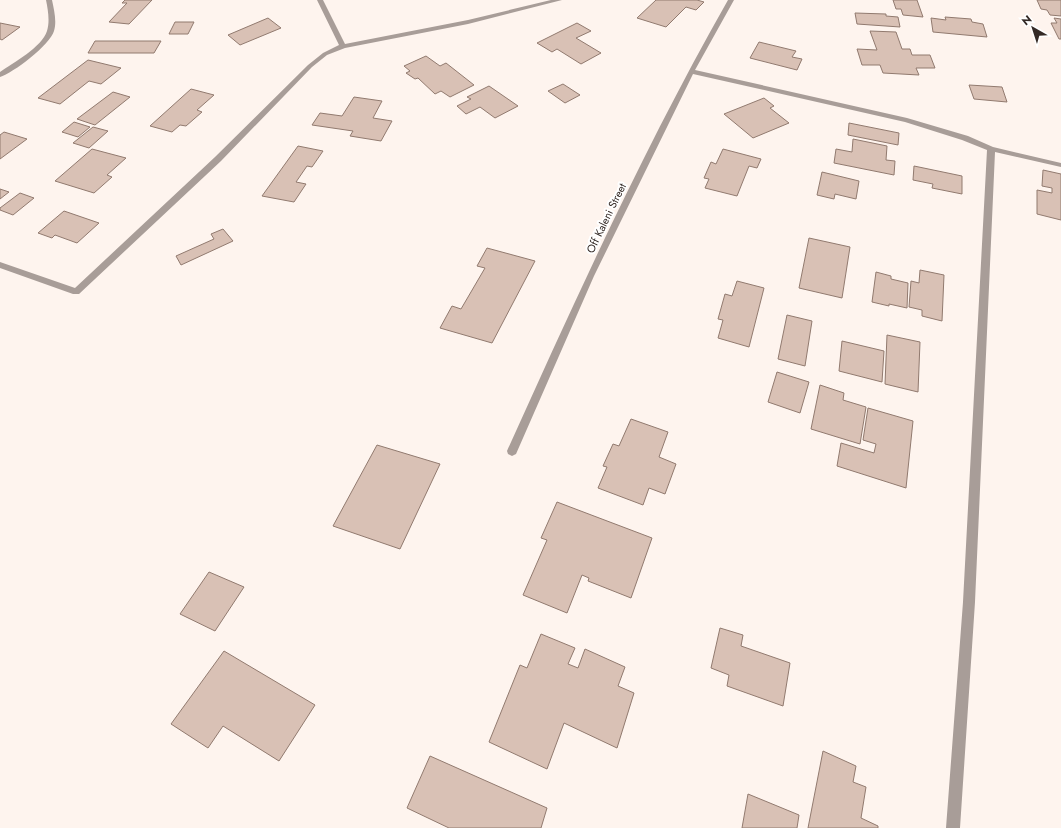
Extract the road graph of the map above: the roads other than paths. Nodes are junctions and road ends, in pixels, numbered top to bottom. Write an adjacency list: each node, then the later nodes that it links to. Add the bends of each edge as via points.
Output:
1 (50, 0): 7 (street, via 52,20 49,34 39,46)
2 (320, 0): 5 (street)
3 (559, 0): 5 (street, via 468,22)
4 (731, 0): 6 (street, Off Kaleni Street)
5 (343, 46): 10 (street, via 325,54 310,66 218,159 76,292)
6 (691, 71): 8 (street, via 907,120); 11 (street, Off Kaleni Street, via 590,276)
7 (0, 75)
8 (991, 149): 9 (street); 12 (street, via 968,602)
9 (1061, 165)
10 (0, 265)
11 (512, 451)
12 (953, 828)

